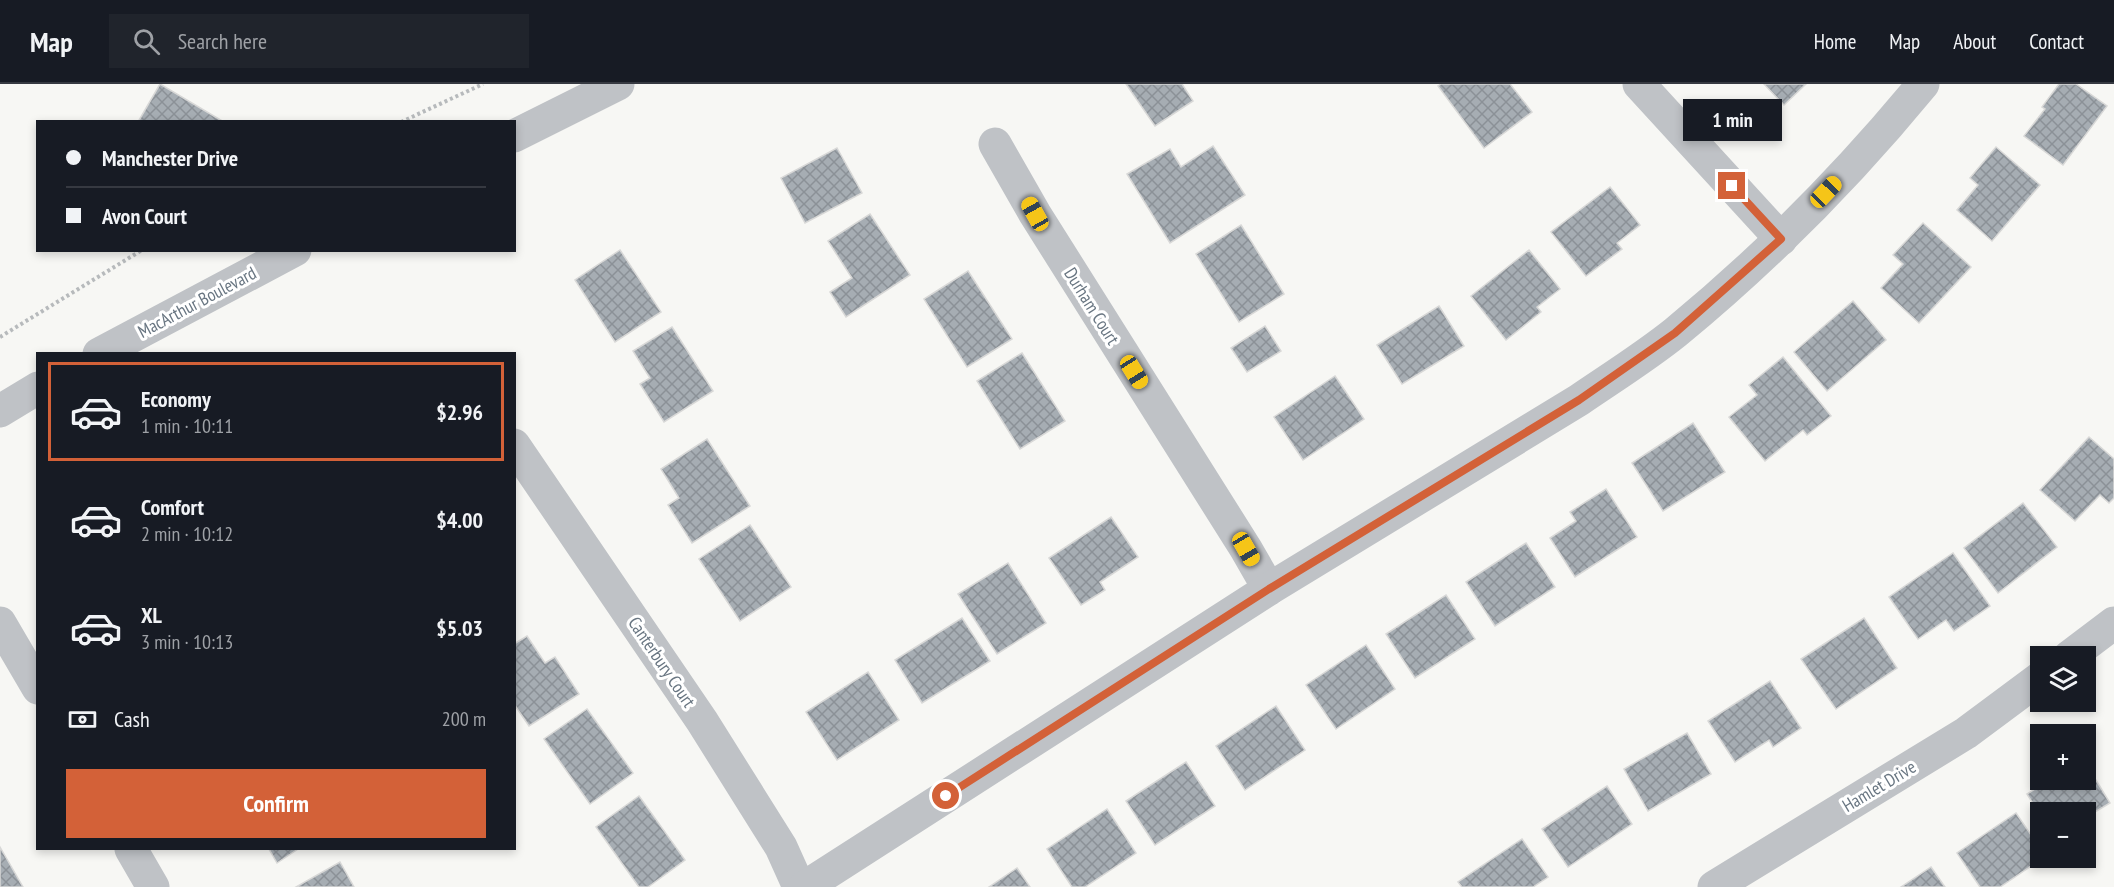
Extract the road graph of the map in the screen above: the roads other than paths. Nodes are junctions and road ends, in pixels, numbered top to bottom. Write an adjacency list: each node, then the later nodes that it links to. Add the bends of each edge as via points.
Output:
1 (618, 84): 4 (street)
2 (1639, 84): 6 (street)
3 (1923, 84): 6 (street, via 1882,134)
4 (516, 135)
5 (995, 144): 12 (street, Durham Court)
6 (1781, 239): 12 (street, via 1675,333 1616,375)
7 (291, 252): 8 (street, MacArthur Boulevard)
8 (103, 352)
9 (36, 389): 10 (street)
10 (0, 411)
11 (516, 448): 20 (street, Canterbury Court, via 702,721 781,847)
12 (1269, 589): 21 (street)
13 (2114, 622): 15 (street)
14 (0, 623): 16 (street)
15 (2083, 646)
16 (36, 685)
17 (2030, 685): 22 (street, Hamlet Drive, via 1966,733)
18 (132, 850): 19 (street)
19 (153, 887)
20 (799, 887)
21 (805, 887)
22 (1714, 887)

